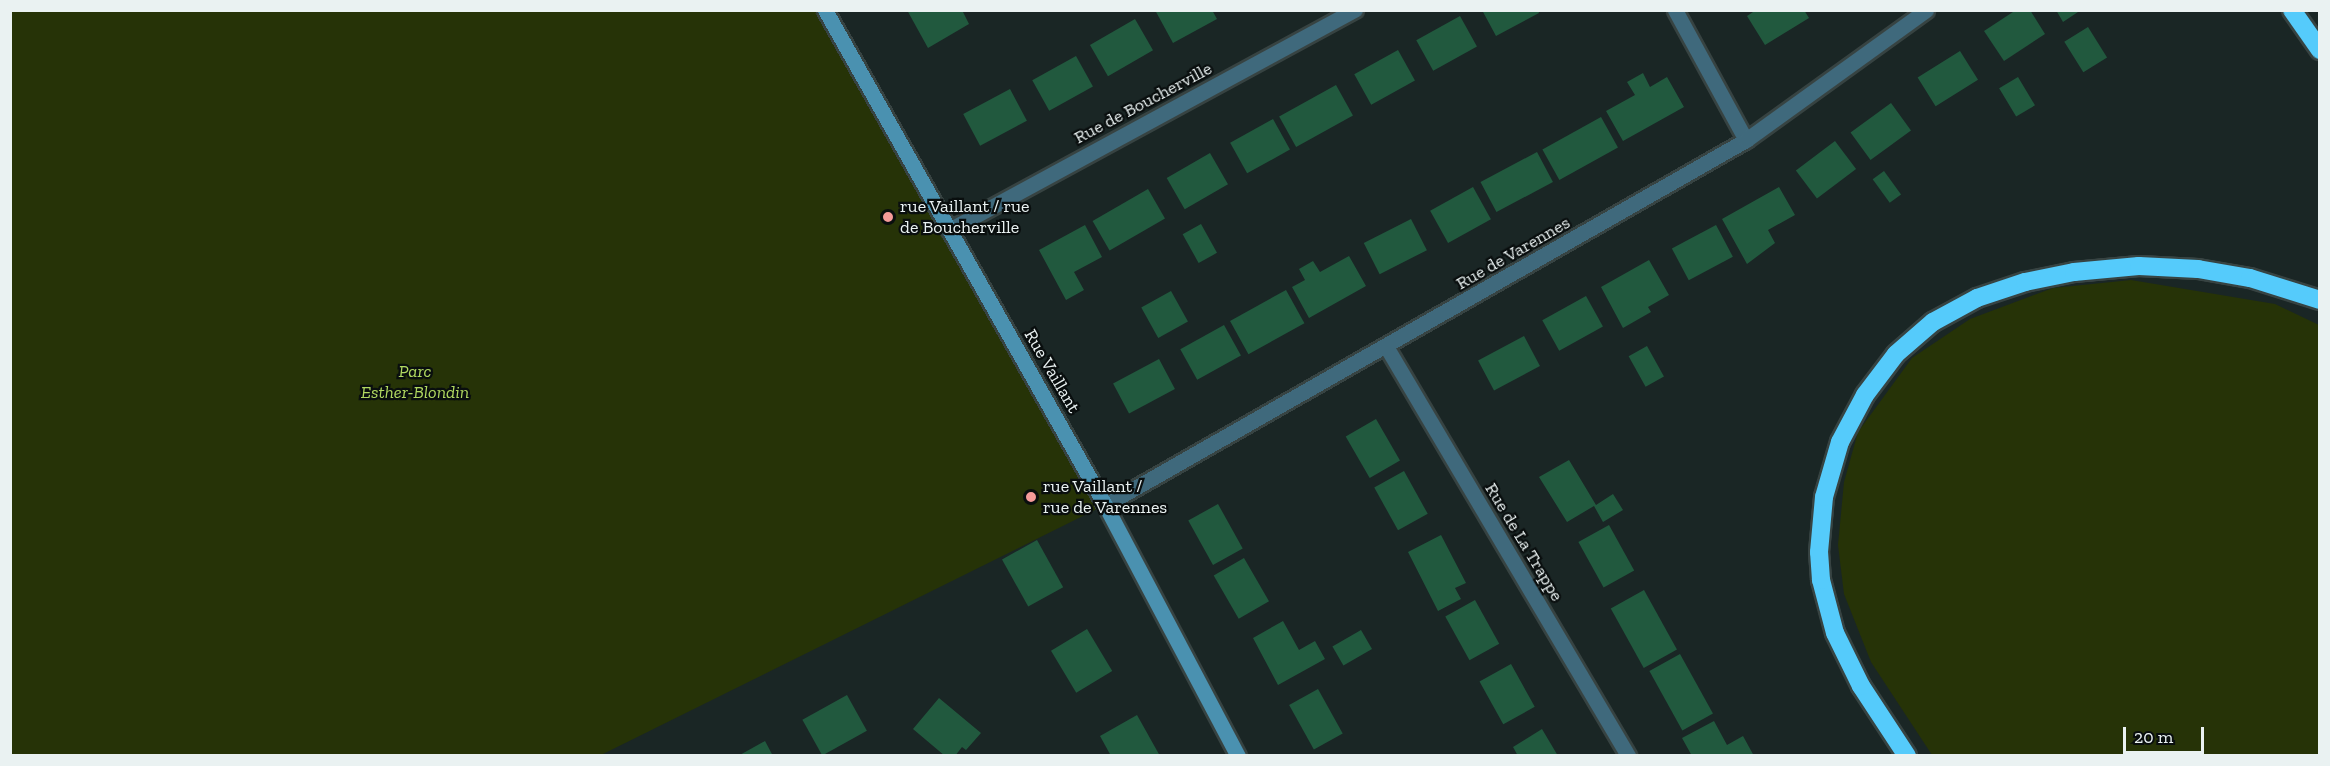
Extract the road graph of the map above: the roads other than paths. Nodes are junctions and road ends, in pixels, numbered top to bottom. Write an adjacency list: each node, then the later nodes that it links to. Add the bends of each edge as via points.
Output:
1 (825, 10): 8 (street, Rue Vaillant)
2 (1355, 10): 8 (street, Rue de Boucherville)
3 (1675, 10): 7 (street)
4 (1926, 10): 7 (street, Rue de Varennes)
5 (2292, 10): 6 (highway)
6 (2319, 50)
7 (1746, 140): 10 (street, Rue de Varennes)
8 (949, 230): 11 (street, Rue Vaillant)
9 (2319, 300): 14 (highway, via 2250,278 2198,269 2139,266 2074,272 2025,282 1977,298 1934,322 1896,354 1864,395 1840,442 1824,497 1819,552 1821,580 1835,633 1861,686)
10 (1387, 348): 11 (street, Rue de Varennes); 13 (street, Rue de La Trappe)
11 (1106, 505): 12 (street, Rue Vaillant)
12 (1238, 756)
13 (1628, 756)
14 (1907, 756)

